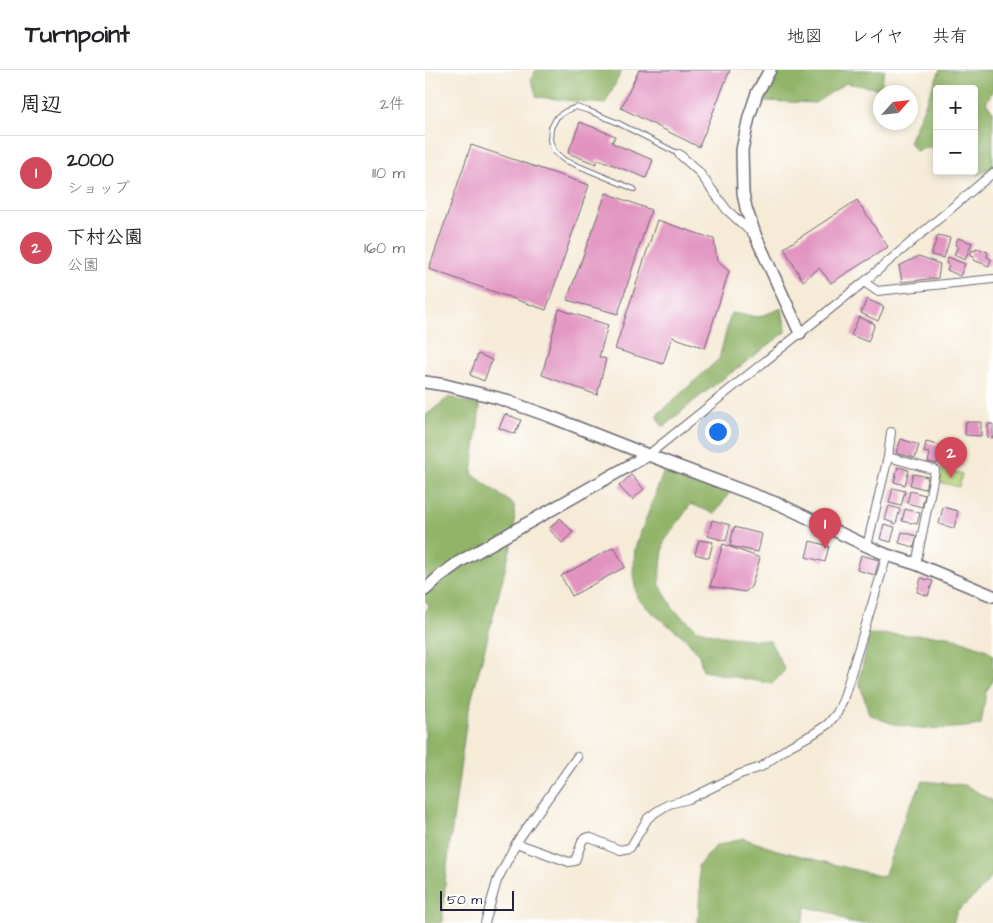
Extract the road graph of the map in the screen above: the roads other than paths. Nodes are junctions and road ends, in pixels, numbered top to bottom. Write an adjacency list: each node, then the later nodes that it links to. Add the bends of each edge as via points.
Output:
1 (770, 70): 5 (street, via 757,93 742,150 743,194)
2 (679, 154): 4 (lane, via 616,122 576,107 557,117 551,128 550,140 554,151 564,160); 5 (street, via 697,171 727,210)
3 (993, 173): 7 (street)
4 (634, 189)
5 (756, 237): 8 (street)
6 (993, 279): 7 (street, via 877,291)
7 (864, 282): 8 (street)
8 (800, 332): 11 (street)
9 (425, 382): 11 (street, via 498,398)
10 (891, 432): 12 (street)
11 (647, 455): 13 (street, via 781,505); 16 (street, via 459,562)
12 (888, 457): 13 (street); 15 (street, via 935,470)
13 (867, 546): 14 (street)
14 (887, 555): 15 (street); 19 (street, via 843,700 828,724 761,767 656,812 648,818 630,848 620,850 589,837 583,839 575,860 569,862)
15 (916, 564): 17 (street)
16 (425, 590)
17 (993, 596)
18 (577, 757): 19 (street)
19 (516, 843): 20 (street, via 497,881)
20 (485, 923)

